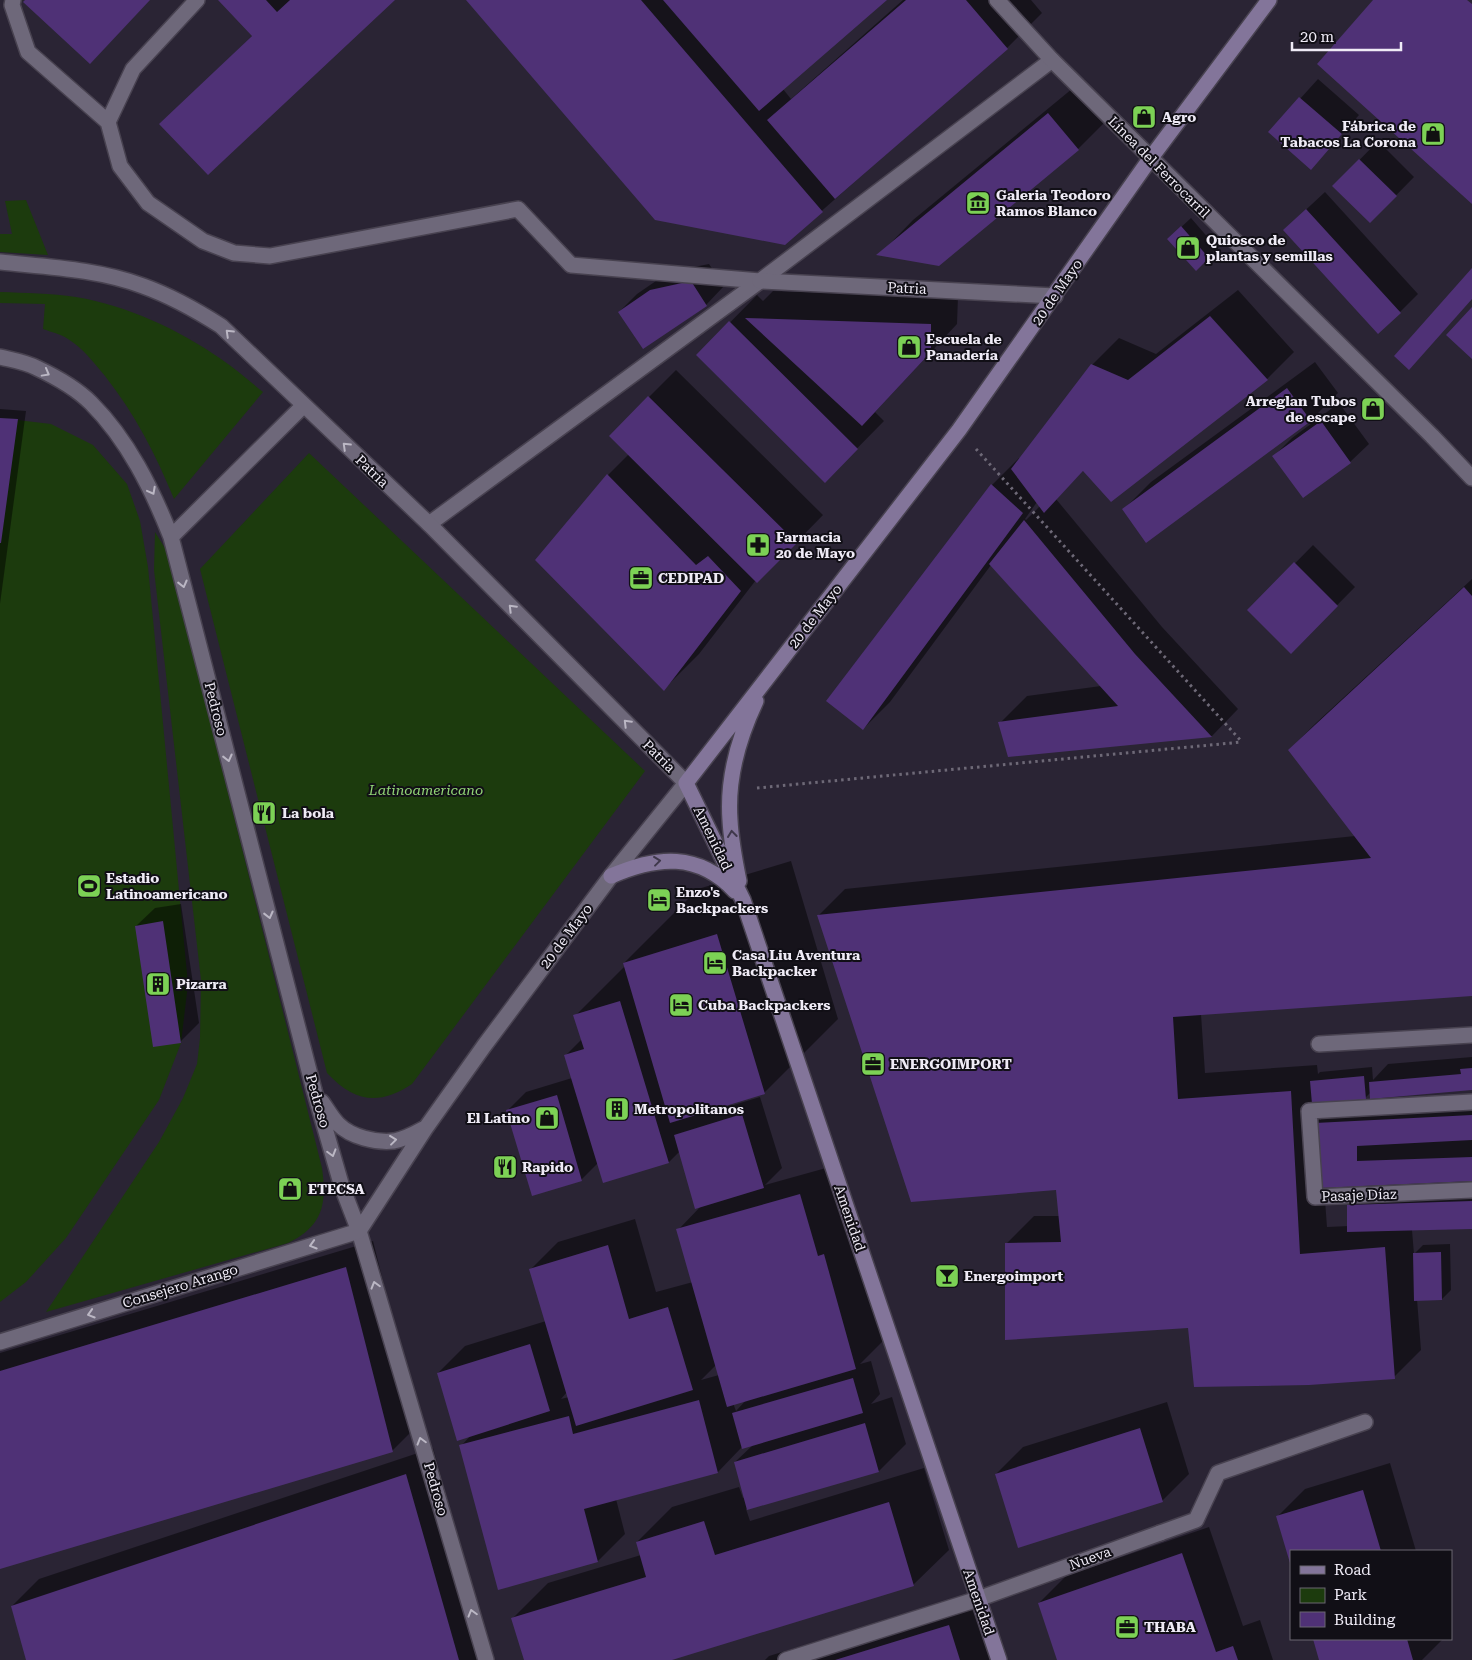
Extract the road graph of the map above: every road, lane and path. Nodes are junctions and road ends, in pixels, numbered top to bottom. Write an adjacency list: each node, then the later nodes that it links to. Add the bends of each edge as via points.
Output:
1 (12, 0): 6 (street, via 28,52)
2 (197, 0): 6 (street, via 133,69)
3 (997, 0): 5 (street, Línea del Ferrocarril)
4 (1269, 0): 7 (main road, 20 de Mayo)
5 (1052, 60): 7 (street, Línea del Ferrocarril); 9 (street)
6 (108, 122): 9 (street, Patria, via 120,166 148,203 203,241 234,252 270,256 518,209 570,265)
7 (1150, 159): 10 (main road, 20 de Mayo); 14 (street, Línea del Ferrocarril)
8 (0, 262): 12 (street, Patria, one-way to 8, via 221,326 189,306 142,285 105,275)
9 (760, 281): 10 (street, Patria); 15 (street)
10 (1055, 296): 13 (main road, 20 de Mayo)
11 (0, 357): 16 (street, one-way to 16, via 35,366 90,402 138,466 155,496)
12 (304, 406): 15 (street, Patria, one-way to 12); 16 (street)
13 (959, 430): 17 (main road, 20 de Mayo); 19 (path, via 1242,742)
14 (1472, 478)
15 (429, 524): 18 (street, Patria, one-way to 15)
16 (171, 537): 24 (street, Pedroso, one-way to 24)
17 (768, 677): 18 (main road, 20 de Mayo); 19 (main road, via 750,713)
18 (686, 783): 20 (street, 20 de Mayo); 21 (main road, Amenidad)
19 (730, 791): 21 (main road, one-way to 19, via 730,819)
20 (611, 876): 21 (main road, one-way to 21, via 661,860 689,863 718,876); 26 (street, 20 de Mayo)
21 (742, 900): 31 (main road, Amenidad)
22 (1472, 1035): 23 (street)
23 (1319, 1044)
24 (314, 1090): 26 (street, one-way to 26, via 339,1126 367,1139 393,1141); 28 (street, Pedroso, one-way to 28, via 342,1187)
25 (1472, 1102): 27 (street, Pasaje Díaz, via 1309,1111 1315,1197)
26 (425, 1129): 28 (street, 20 de Mayo)
27 (1472, 1190)
28 (360, 1231): 29 (street, Consejero Arango, one-way to 29); 32 (street, Pedroso, one-way to 28)
29 (0, 1342)
30 (1365, 1422): 31 (street, Nueva, via 1218,1474 1196,1520)
31 (978, 1599): 33 (street, Nueva); 34 (main road, Amenidad)
32 (486, 1660)
33 (786, 1660)
34 (999, 1660)

